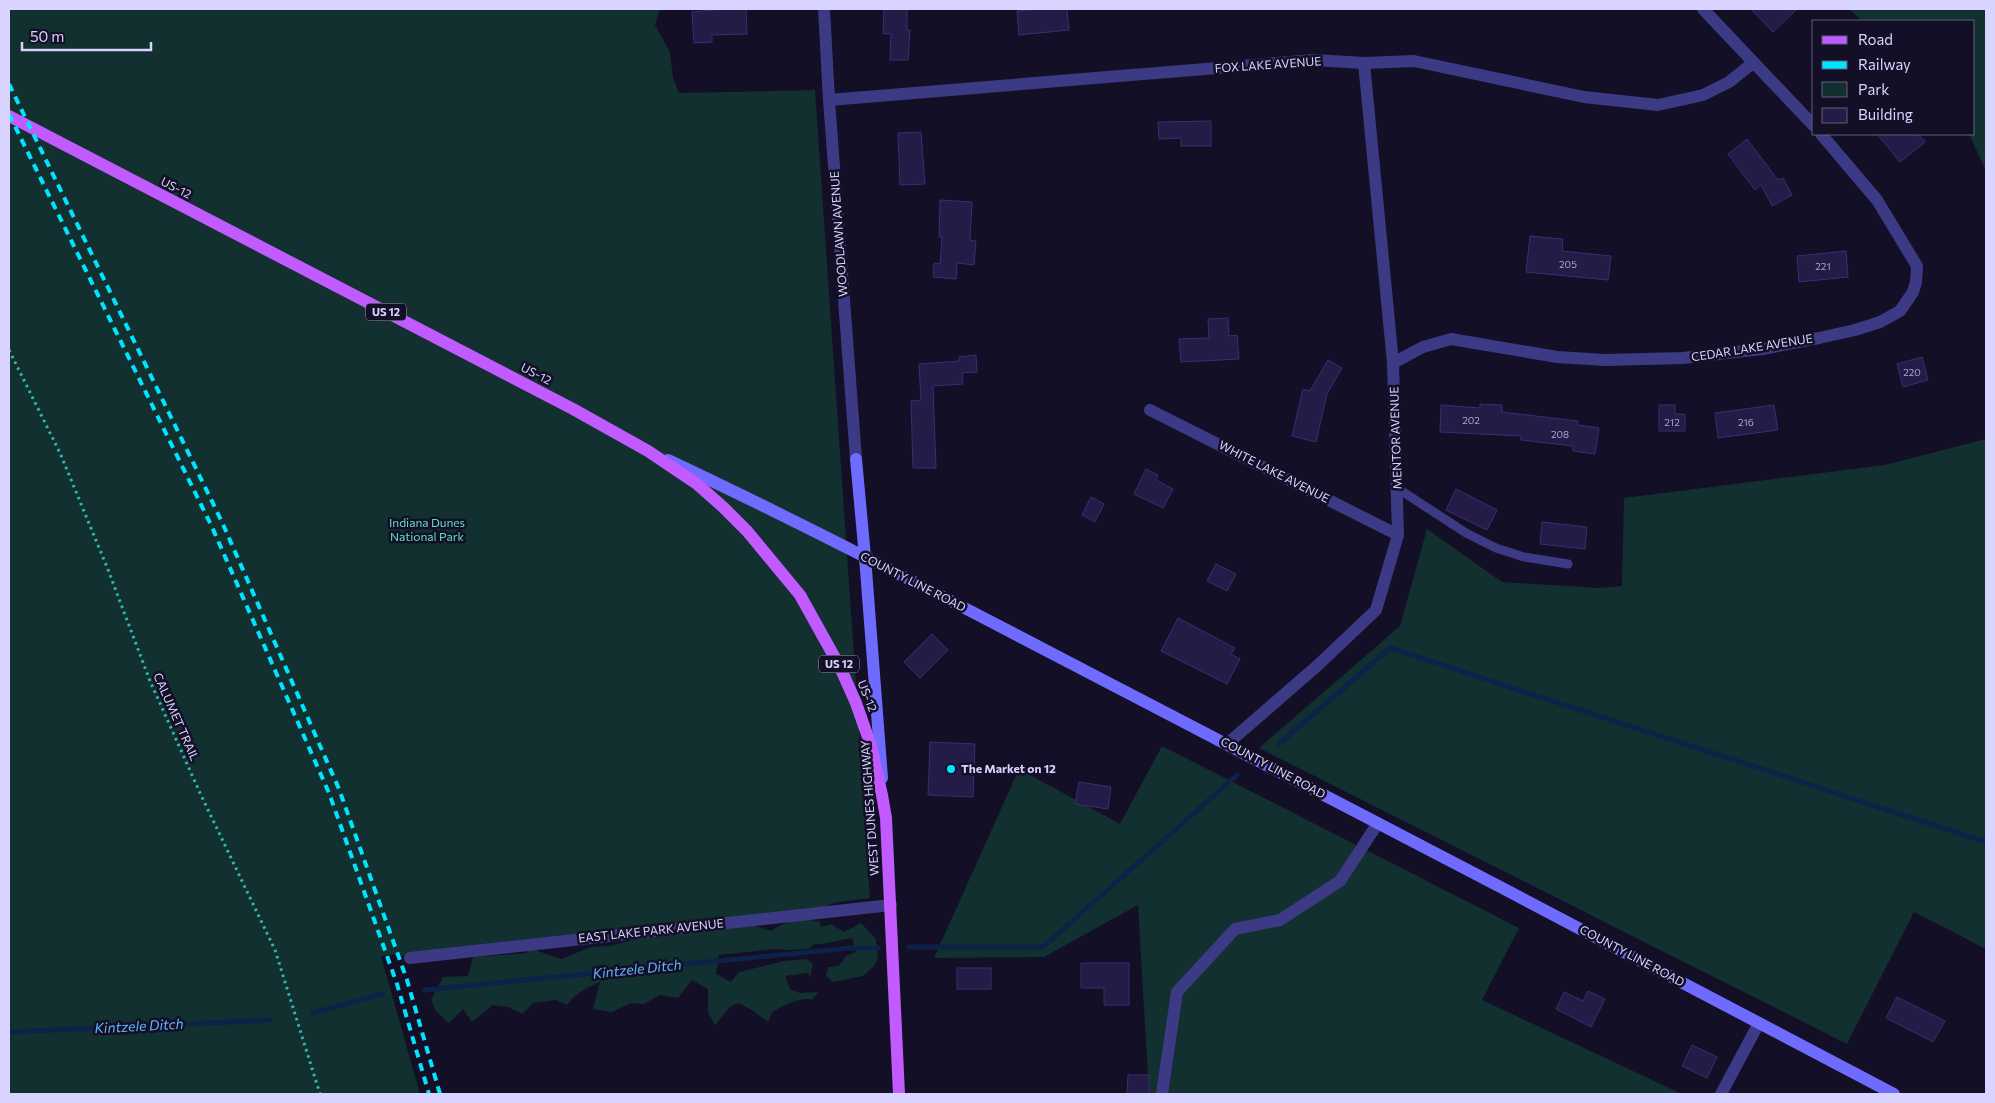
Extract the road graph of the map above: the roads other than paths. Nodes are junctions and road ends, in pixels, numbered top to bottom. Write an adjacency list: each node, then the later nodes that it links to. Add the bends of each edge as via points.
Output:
1 (824, 9): 5 (street, WOODLAWN AVENUE)
2 (1703, 9): 4 (street)
3 (1364, 63): 4 (street, FOX LAKE AVENUE, via 1414,61 1584,97 1658,105 1703,95 1730,82); 5 (street, FOX LAKE AVENUE, via 1314,60); 9 (street, MENTOR AVENUE)
4 (1753, 63): 7 (street)
5 (829, 100): 12 (street, WOODLAWN AVENUE)
6 (9, 116): 11 (main road, US-12 / US 12)
7 (1812, 124)
8 (1822, 135): 9 (street, CEDAR LAKE AVENUE, via 1877,200 1917,266 1913,292 1900,311 1880,322 1762,349 1684,358 1605,360 1556,357 1451,338 1423,347)
9 (1394, 364): 13 (street, MENTOR AVENUE)
10 (1150, 410): 14 (street, WHITE LAKE AVENUE)
11 (648, 450): 15 (street, COUNTY LINE ROAD); 18 (main road, US-12 / US 12, via 722,507 747,531 800,595 828,642 856,703 875,762)
12 (856, 460): 15 (street, WEST DUNES HIGHWAY)
13 (1397, 488): 14 (street, MENTOR AVENUE); 16 (lane, via 1466,533 1496,548 1524,557)
14 (1398, 535): 17 (street, MENTOR AVENUE, via 1376,610)
15 (865, 557): 17 (street, COUNTY LINE ROAD); 18 (street, WEST DUNES HIGHWAY)
16 (1568, 564)
17 (1227, 744): 19 (street, COUNTY LINE ROAD)
18 (886, 818): 20 (main road, WEST DUNES HIGHWAY / US 12)
19 (1378, 823): 22 (street, COUNTY LINE ROAD); 24 (street, via 1340,881 1280,920 1235,929 1177,992)
20 (891, 905): 21 (street, EAST LAKE PARK AVENUE); 23 (main road, WEST DUNES HIGHWAY / US 12)
21 (410, 958)
22 (1759, 1023): 25 (street); 26 (street, COUNTY LINE ROAD)
23 (899, 1094)
24 (1162, 1094)
25 (1721, 1094)
26 (1894, 1094)

